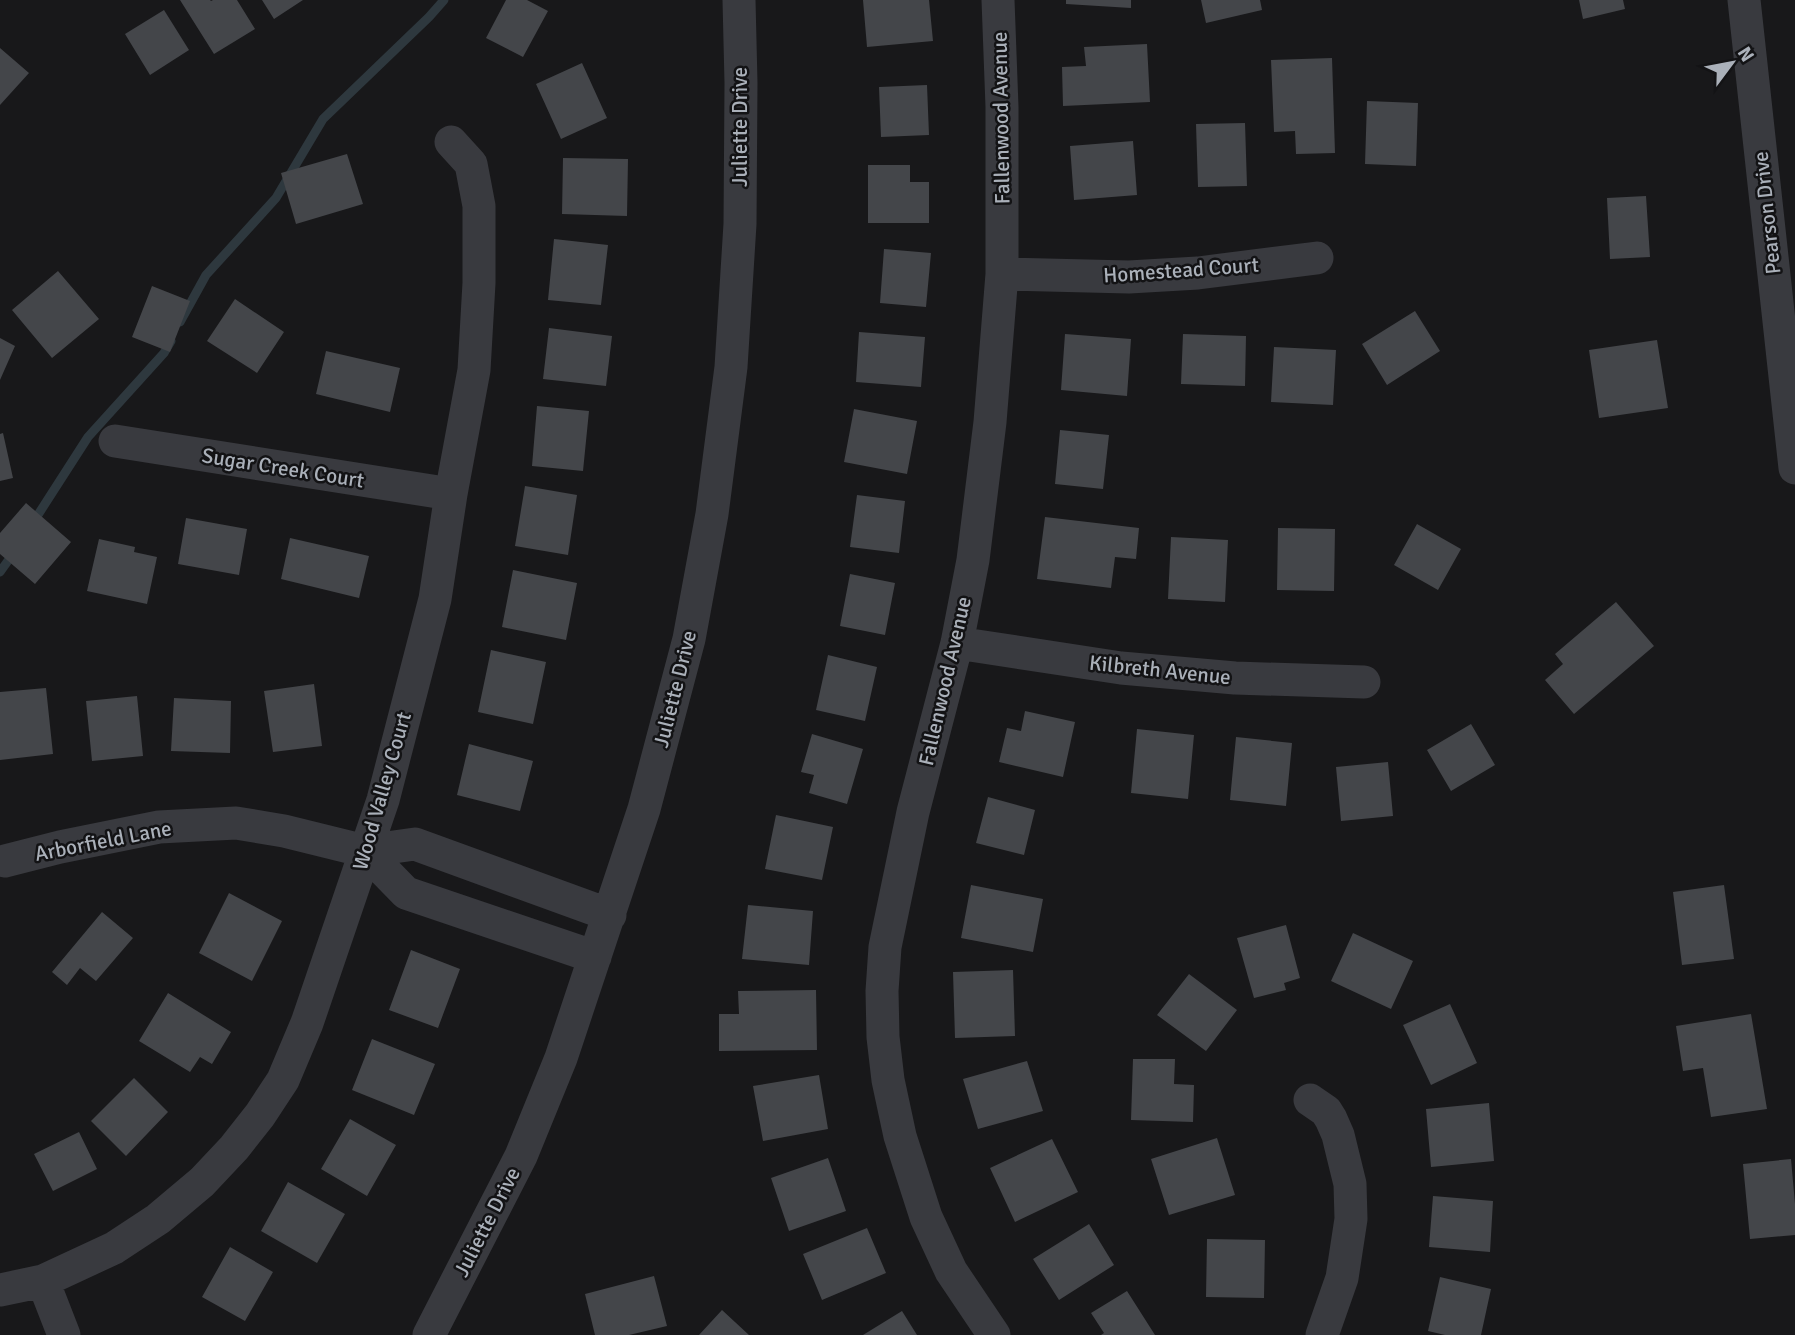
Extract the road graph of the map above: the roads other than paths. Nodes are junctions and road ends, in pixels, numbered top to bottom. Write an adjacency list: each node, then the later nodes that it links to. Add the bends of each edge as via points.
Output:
1 (739, 0): 14 (street, Juliette Drive, via 740,224 731,367 712,514 689,639 644,809)
2 (998, 0): 6 (street, Fallenwood Avenue)
3 (1744, 0): 8 (street, Pearson Drive)
4 (451, 142): 9 (street, Wood Valley Court, via 471,164 480,206 474,370)
5 (1317, 258): 6 (street, Homestead Court, via 1129,278)
6 (1002, 274): 10 (street, Fallenwood Avenue, via 990,422 973,560)
7 (115, 441): 9 (street, Sugar Creek Court)
8 (1795, 468)
9 (451, 494): 12 (street, Wood Valley Court, via 435,598 383,800)
10 (957, 642): 11 (street, Kilbreth Avenue, via 1121,668); 21 (street, Fallenwood Avenue, via 885,947 883,1037 900,1136 926,1217 951,1270)
11 (1364, 682)
12 (365, 851): 13 (street, Arborfield Lane, via 236,823 159,827); 14 (street, Arborfield Lane, via 415,844); 15 (street, via 406,892); 17 (street, Wood Valley Court, via 307,1023 283,1080 260,1115 202,1182 158,1219 114,1248)
13 (5, 861)
14 (610, 915): 15 (street, Juliette Drive)
15 (595, 957): 20 (street, Juliette Drive, via 521,1156)
16 (1310, 1100): 22 (street, via 1331,1119 1350,1184 1351,1219 1342,1278)
17 (43, 1281): 18 (street, Wood Valley Court); 19 (street)
18 (0, 1290)
19 (64, 1335)
20 (429, 1335)
21 (994, 1335)
22 (1322, 1335)

